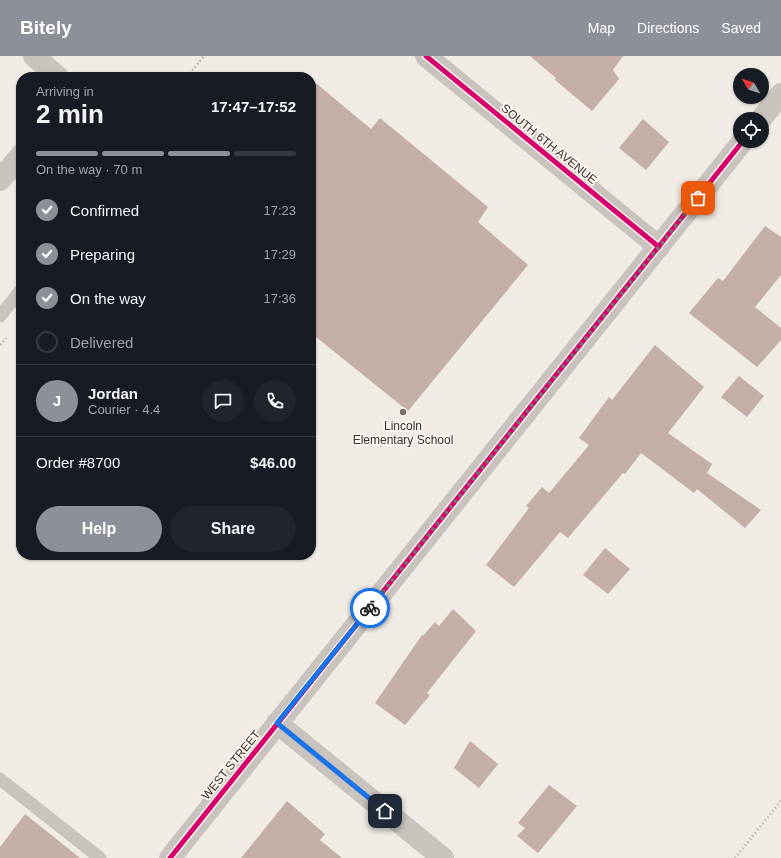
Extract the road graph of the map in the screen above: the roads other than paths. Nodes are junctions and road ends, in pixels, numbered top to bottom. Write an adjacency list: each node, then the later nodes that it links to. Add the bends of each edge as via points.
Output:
1 (34, 56): 3 (street)
2 (426, 56): 9 (street, SOUTH 6TH AVENUE)
3 (52, 72)
4 (781, 94): 5 (street)
5 (767, 112)
6 (738, 148): 9 (street, WEST STREET)
7 (16, 161): 8 (street)
8 (0, 180)
9 (659, 247): 12 (street, WEST STREET)
10 (16, 296): 11 (lane)
11 (0, 316)
12 (277, 723): 15 (street, WEST STREET); 16 (street)
13 (0, 779): 14 (lane)
14 (100, 858)
15 (170, 858)
16 (443, 858)

